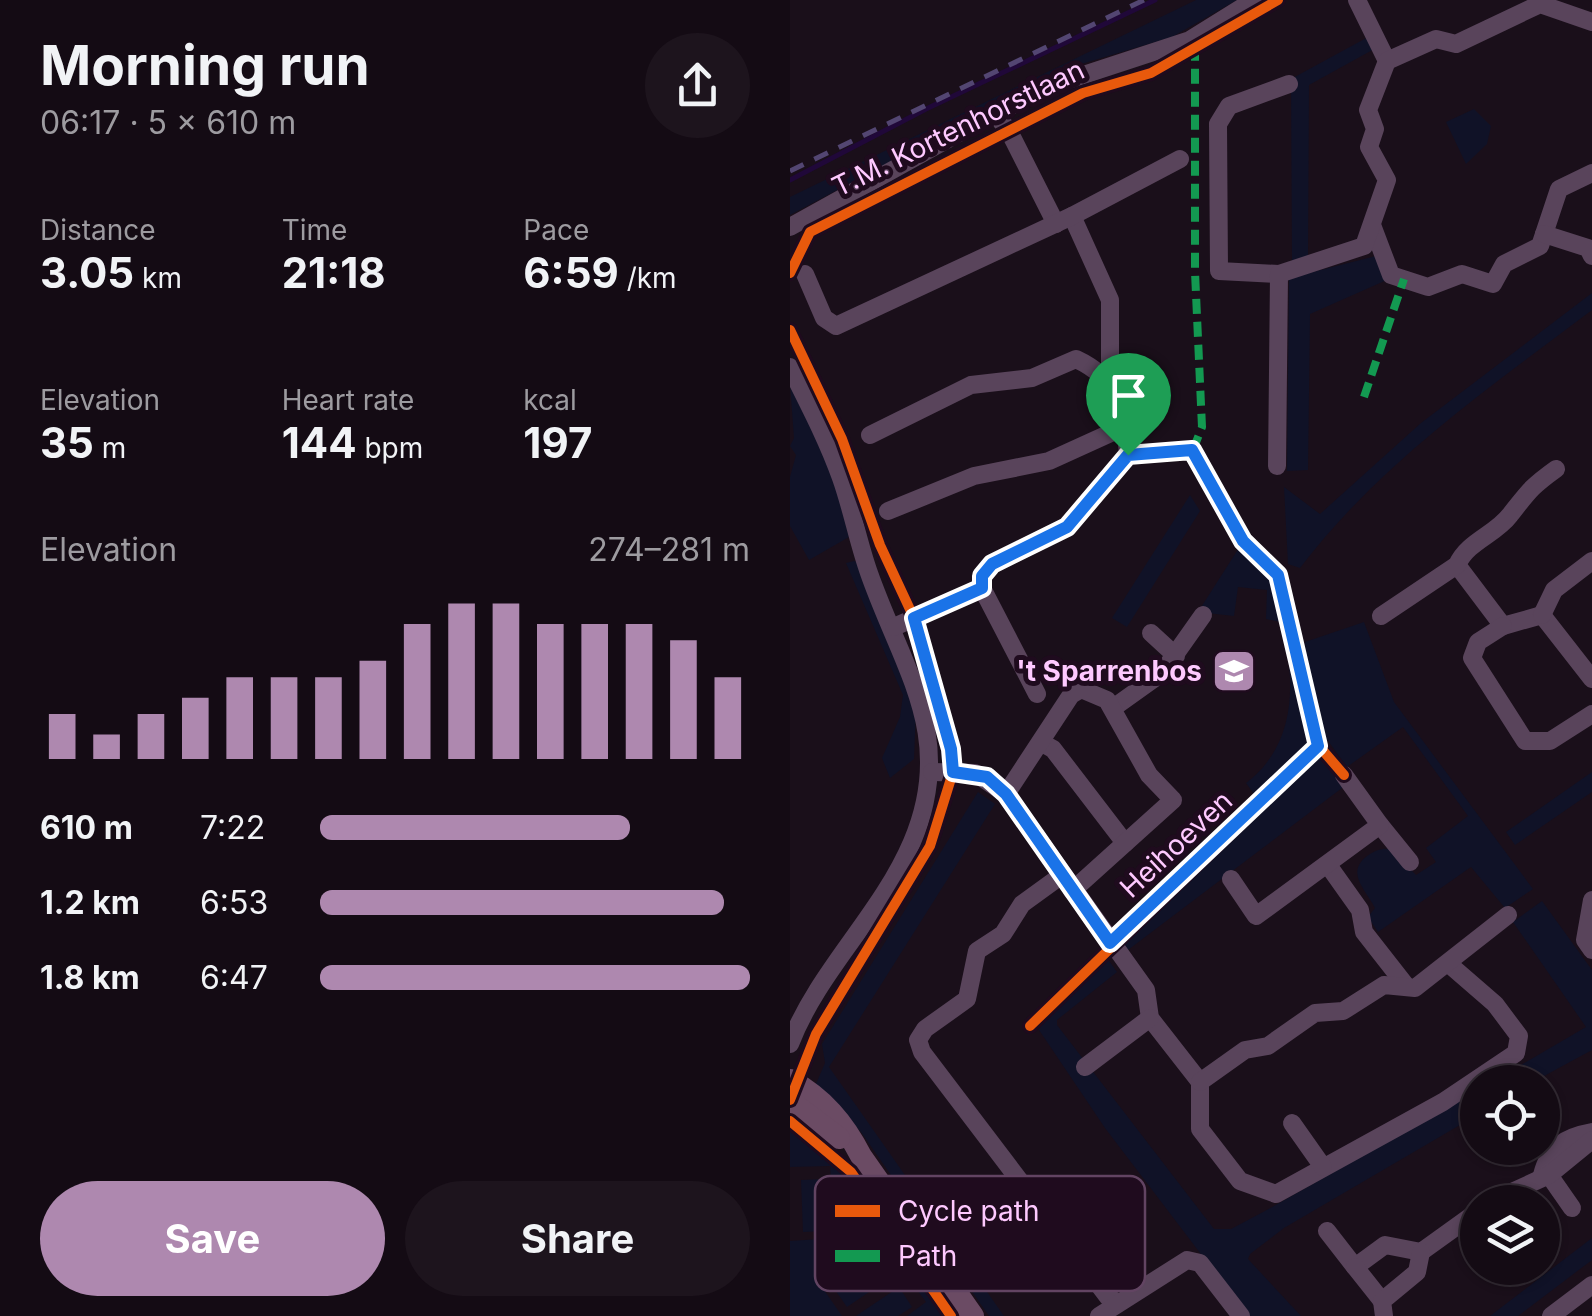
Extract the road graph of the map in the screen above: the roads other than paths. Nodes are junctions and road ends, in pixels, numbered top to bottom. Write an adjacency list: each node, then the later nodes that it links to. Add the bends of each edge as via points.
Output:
1 (1254, 0): 7 (street, T.M. Kortenhorstlaan, via 1190,40 1060,82)
2 (1356, 0): 5 (street)
3 (1572, 7): 4 (street); 5 (street, via 1540,4 1456,44 1436,39)
4 (1592, 22)
5 (1387, 61): 11 (street, via 1368,110 1375,129 1369,146 1387,180)
6 (1290, 84): 16 (street, via 1229,106 1218,124 1219,271)
7 (995, 114): 10 (street); 12 (street, T.M. Kortenhorstlaan)
8 (1180, 159): 10 (street)
9 (1592, 173): 13 (street, via 1560,189)
10 (1064, 220): 15 (street, via 836,326 824,318); 18 (street, via 1110,300)
11 (1372, 225): 13 (street, via 1392,275 1428,288 1462,274 1498,282 1504,264 1540,246); 16 (street, via 1359,251)
12 (790, 227)
13 (1544, 234): 14 (street, via 1588,248)
14 (1592, 256)
15 (805, 274)
16 (1279, 274): 21 (street)
17 (790, 367): 31 (street, via 828,445 870,576)
18 (1110, 383): 19 (street); 20 (street, via 1076,359 1032,378 971,385)
19 (1126, 426): 23 (street, via 1049,461 974,476); 26 (street, via 1128,455 1067,527 992,564)
20 (870, 436)
21 (1276, 466)
22 (1556, 468): 25 (street, via 1521,495 1510,516 1463,552)
23 (888, 511)
24 (1592, 562): 28 (street, via 1554,590)
25 (1457, 565): 29 (street); 30 (street)
26 (982, 588): 31 (street); 35 (street)
27 (1203, 614): 33 (street)
28 (1542, 614): 30 (street); 34 (street)
29 (1382, 616)
30 (1503, 626): 37 (street, via 1478,642 1472,658 1525,741 1550,741)
31 (894, 627): 39 (street, via 923,702)
32 (1151, 633): 33 (street)
33 (1176, 656): 36 (street)
34 (1592, 679)
35 (1037, 694)
36 (1113, 708): 38 (street, via 1081,689); 43 (street, via 1149,775 1173,800)
37 (1592, 714)
38 (1042, 743): 41 (street); 43 (street)
39 (932, 772): 41 (street, via 975,773); 54 (street, via 899,868)
40 (1344, 775): 42 (street)
41 (1006, 794): 47 (street)
42 (1380, 825): 44 (street); 45 (street)
43 (1125, 843): 47 (street)
44 (1410, 862)
45 (1328, 865): 46 (street, via 1256,916); 52 (street, via 1360,910 1364,932)
46 (1231, 879)
47 (1067, 883): 53 (street, via 1146,990); 67 (street, via 1022,904 1003,934 977,951 967,999 918,1040)
48 (1592, 900): 50 (street, via 1585,940)
49 (1508, 915): 51 (street, via 1463,946)
50 (1592, 950)
51 (1450, 965): 52 (street); 64 (street, via 1495,1004 1519,1036 1516,1053 1444,1102)
52 (1407, 987): 58 (street, via 1384,985 1342,1012 1314,1013)
53 (1150, 1018): 56 (street); 58 (street)
54 (795, 1020): 55 (street)
55 (790, 1044)
56 (1085, 1067)
57 (790, 1080): 63 (main road, via 833,1113)
58 (1200, 1082): 64 (street, via 1200,1129 1240,1181 1276,1194)
59 (790, 1101): 63 (main road)
60 (1292, 1123): 64 (street)
61 (1592, 1132): 65 (street, via 1556,1145)
62 (1592, 1140): 65 (street)
63 (861, 1156): 66 (main road)
64 (1323, 1167)
65 (1546, 1175): 68 (street); 69 (street)
66 (875, 1176)
67 (1016, 1176)
68 (1525, 1185)
69 (1572, 1208)
70 (1460, 1224): 72 (street)
71 (1326, 1231): 73 (street)
72 (1421, 1252): 73 (street, via 1385,1246); 80 (street, via 1418,1272)
73 (1356, 1267): 80 (street)
74 (1592, 1286): 84 (street)
75 (1145, 1289): 83 (street, via 1187,1260 1200,1263)
76 (956, 1291): 81 (main road)
77 (1103, 1291): 79 (street)
78 (1142, 1291): 79 (street)
79 (1117, 1302): 82 (street)
80 (1383, 1308)
81 (973, 1316)
82 (1099, 1316)
83 (1242, 1316)
84 (1550, 1316)

